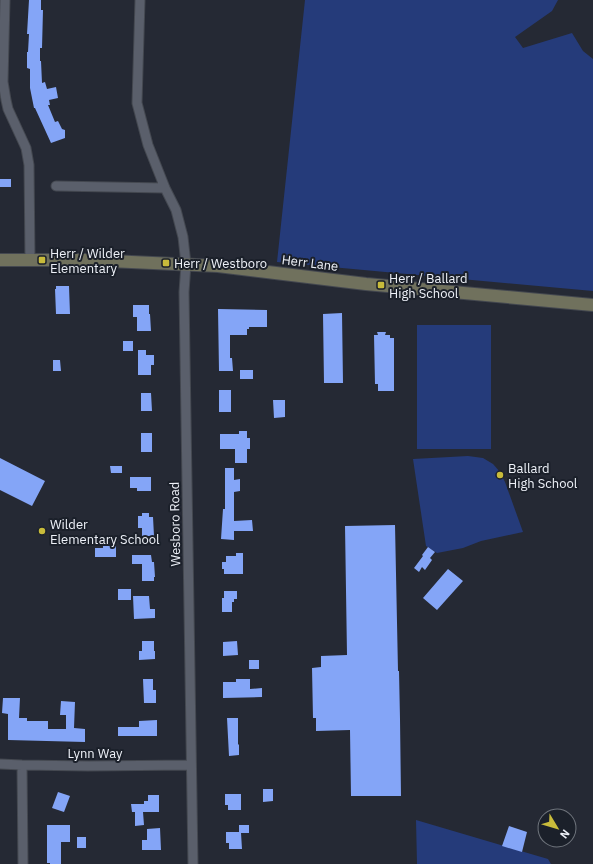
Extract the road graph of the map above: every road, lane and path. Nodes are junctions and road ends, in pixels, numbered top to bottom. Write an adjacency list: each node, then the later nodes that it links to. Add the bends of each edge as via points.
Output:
1 (5, 0): 6 (street, via 3,82 8,109 26,148 29,165)
2 (140, 0): 4 (street, Wesboro Road, via 137,103 148,145)
3 (56, 186): 4 (street)
4 (165, 188): 7 (street, Wesboro Road, via 176,210)
5 (0, 260): 6 (main road, Herr Lane)
6 (30, 260): 7 (main road, Herr Lane)
7 (186, 264): 8 (main road, Herr Lane); 10 (street, Wesboro Road, via 184,292)
8 (593, 305)
9 (0, 764): 11 (street, Lynn Way)
10 (191, 765): 11 (street, Lynn Way); 13 (street, Wesboro Road)
11 (22, 766): 12 (street)
12 (23, 864)
13 (193, 864)

